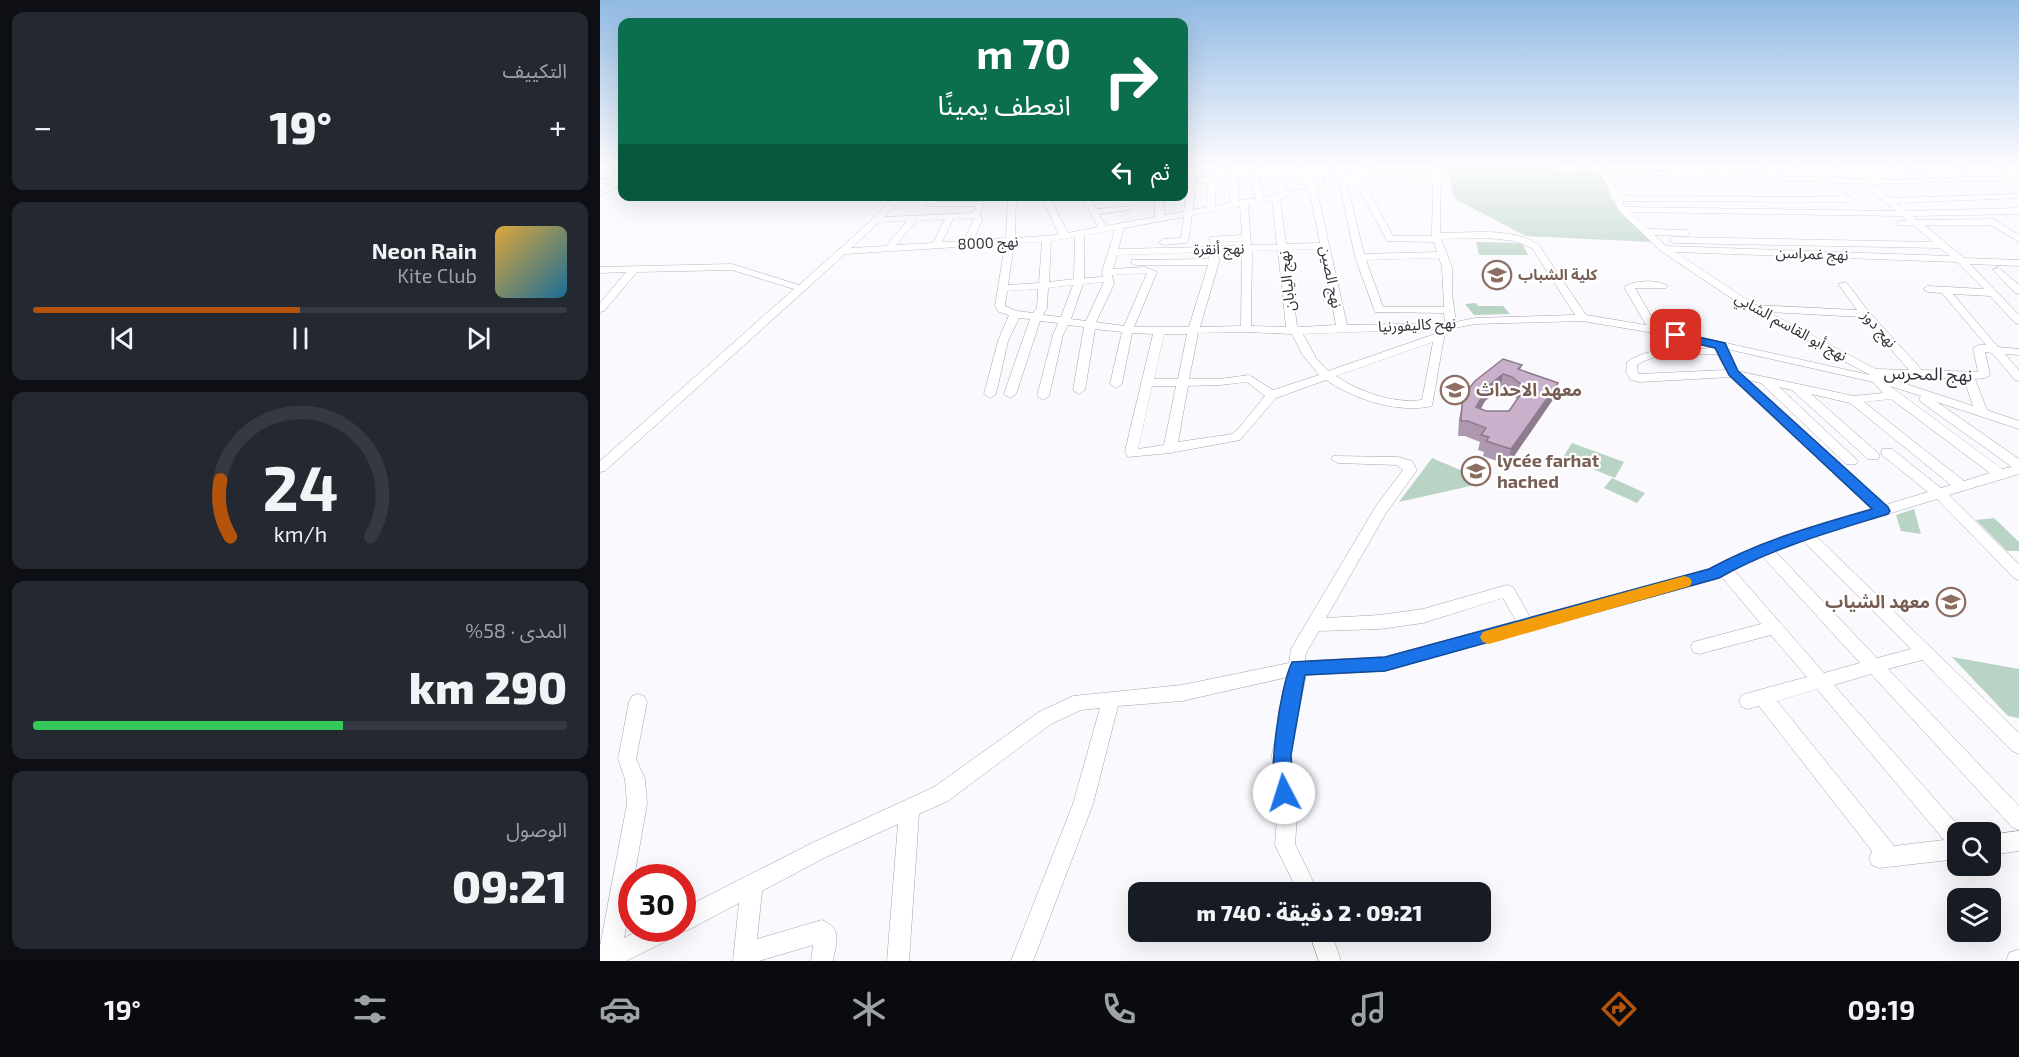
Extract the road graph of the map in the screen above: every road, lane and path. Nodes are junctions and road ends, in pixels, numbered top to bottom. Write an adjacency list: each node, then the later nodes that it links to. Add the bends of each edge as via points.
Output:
1 (887, 209): 27 (street)
2 (979, 209): 23 (street)
3 (1011, 209): 44 (street)
4 (1051, 209): 37 (street)
5 (1092, 209): 20 (street)
6 (1120, 209): 20 (street)
7 (1158, 209): 28 (street)
8 (1188, 209): 21 (street)
9 (1217, 209): 18 (street, نهج 8000)
10 (1240, 209): 38 (street)
11 (1281, 209): 50 (street, نهج اليابان)
12 (1317, 209): 49 (street, نهج الصين)
13 (1349, 209): 57 (street)
14 (1378, 209): 39 (street, via 1390,239)
15 (1437, 209): 39 (street)
16 (1622, 209): 22 (street); 25 (street, نهج أبو القاسم الشابي)
17 (1899, 209): 22 (street)
18 (1211, 210): 21 (street, نهج 8000)
19 (2019, 211): 22 (street)
20 (1094, 212): 33 (street)
21 (1188, 214): 34 (street, نهج 8000); 43 (street)
22 (1906, 214): 31 (street)
23 (976, 215): 24 (street); 45 (street, via 979,219)
24 (950, 217): 26 (street); 48 (street)
25 (1630, 218): 31 (street); 36 (street, نهج أبو القاسم الشابي)
26 (913, 219): 27 (street); 51 (street)
27 (877, 220): 55 (street)
28 (1160, 220): 32 (street, نهج 8000); 34 (street, نهج 8000)
29 (2012, 221): 30 (street)
30 (1993, 222): 31 (street); 42 (street)
31 (1918, 223): 40 (street)
32 (1120, 227): 33 (street, نهج 8000); 52 (street)
33 (1104, 230): 35 (street, نهج 8000)
34 (1168, 230): 43 (street); 52 (street)
35 (1080, 234): 37 (street, نهج 8000); 66 (street)
36 (1650, 236): 40 (street); 47 (street, نهج غمراسن); 54 (street, نهج أبو القاسم الشابي)
37 (1065, 237): 41 (street, نهج 8000)
38 (1246, 238): 46 (street); 53 (street)
39 (1436, 238): 56 (street); 83 (street, via 1528,240)
40 (1935, 238): 47 (street)
41 (1047, 239): 44 (street, نهج 8000); 68 (street)
42 (2019, 239)
43 (1185, 240): 46 (street)
44 (1010, 243): 45 (street, نهج 8000); 71 (street)
45 (966, 244): 48 (street, نهج 8000)
46 (1213, 244): 52 (street, نهج أنقرة); 53 (street, نهج أنقرة); 58 (street)
47 (1943, 245): 59 (street)
48 (936, 246): 51 (street, نهج 8000)
49 (1326, 246): 50 (street, نهج أنقرة); 88 (street, نهج الصين)
50 (1283, 247): 53 (street, نهج أنقرة); 90 (street, نهج اليابان)
51 (889, 248): 55 (street, نهج 8000)
52 (1114, 248): 64 (street)
53 (1246, 249): 89 (street)
54 (1664, 249): 59 (street, نهج غمراسن); 76 (street, نهج أبو القاسم الشابي)
55 (844, 250): 70 (street)
56 (1444, 255): 57 (street); 79 (street)
57 (1360, 257): 79 (street, via 1379,310)
58 (1214, 262): 64 (street); 94 (street)
59 (1964, 262): 60 (street); 63 (street); 75 (street)
60 (2019, 263)
61 (634, 269): 62 (street); 70 (street, via 732,267); 77 (street)
62 (600, 270)
63 (1998, 270): 65 (street); 74 (street)
64 (1108, 271): 66 (street); 86 (street, via 1109,284); 91 (street, via 1152,273)
65 (2019, 271)
66 (1079, 282): 68 (street); 84 (street)
67 (1843, 285): 81 (street, نهج دوز)
68 (1042, 286): 71 (street); 82 (street, via 1042,308)
69 (1663, 286): 92 (street, via 1629,288)
70 (801, 288): 132 (street)
71 (1002, 289): 80 (street, via 1000,308)
72 (1928, 289): 73 (street)
73 (1945, 290): 75 (street); 99 (street)
74 (2019, 291)
75 (1992, 293): 78 (street)
76 (1753, 308): 81 (street); 106 (street, نهج أبو القاسم الشابي)
77 (600, 309)
78 (2013, 309): 85 (street)
79 (1449, 310): 87 (street)
80 (1015, 314): 82 (street, نهح كاليفورنيا); 98 (street)
81 (1865, 314): 101 (street, نهج دوز)
82 (1036, 317): 84 (street, نهح كاليفورنيا); 96 (street)
83 (1582, 318): 87 (street, نهح كاليفورنيا, via 1475,321); 92 (street, نهح كاليفورنيا)
84 (1064, 321): 86 (street, نهح كاليفورنيا); 119 (street)
85 (2019, 321)
86 (1090, 324): 91 (street, نهح كاليفورنيا); 114 (street)
87 (1449, 326): 88 (street, نهح كاليفورنيا); 95 (street)
88 (1341, 328): 90 (street, نهح كاليفورنيا)
89 (1246, 329): 90 (street, نهح كاليفورنيا); 94 (street, نهح كاليفورنيا)
90 (1294, 329): 103 (street, نهج اليابان)
91 (1127, 330): 93 (street, نهح كاليفورنيا); 111 (street)
92 (1654, 330): 97 (street, نهح كاليفورنيا)
93 (1159, 331): 94 (street, نهح كاليفورنيا); 110 (street)
94 (1193, 331): 109 (street)
95 (1439, 336): 103 (street); 103 (street, via 1428,403 1388,401)
96 (1026, 347): 98 (street); 117 (street)
97 (1721, 348): 102 (street); 102 (street, via 1637,358 1631,364 1631,372 1640,380); 104 (street, نهح كاليفورنيا)
98 (1002, 349): 116 (street)
99 (1994, 350): 100 (street); 105 (street, نهج المحرس, via 1979,348 1984,375); 107 (street)
100 (2019, 352)
101 (1922, 372): 105 (street, نهج المحرس); 106 (street, نهج المحرس); 121 (street, نهج دوز, via 1935,385)
102 (1733, 373): 108 (street); 130 (street)
103 (1325, 374): 118 (street)
104 (1845, 374): 106 (street, نهح كاليفورنيا); 120 (street)
105 (1968, 375): 122 (street)
106 (1874, 376): 113 (street, نهج أبو القاسم الشابي)
107 (2019, 378)
108 (1763, 379): 112 (street); 129 (street)
109 (1183, 382): 110 (street); 118 (street, via 1251,378); 125 (street)
110 (1147, 383): 125 (street, via 1131,451 1137,454)
111 (1116, 384)
112 (1795, 387): 120 (street); 127 (street)
113 (1894, 389): 115 (street); 120 (street); 133 (street, نهج أبو القاسم الشابي)
114 (1079, 390)
115 (1914, 390): 121 (street); 131 (street)
116 (990, 394)
117 (1010, 394)
118 (1272, 395): 125 (street, via 1236,437)
119 (1043, 396)
120 (1849, 398): 124 (street)
121 (1940, 399): 122 (street)
122 (1982, 413): 123 (street)
123 (2019, 425)
124 (1911, 446): 126 (street); 134 (street)
125 (1170, 449)
126 (1887, 452): 127 (street); 135 (street)
127 (1873, 456): 129 (street)
128 (1338, 459): 141 (street, via 1398,460 1407,464 1409,473 1381,510)
129 (1851, 461): 130 (street)
130 (1832, 466): 136 (street)
131 (2019, 467): 133 (street)
132 (600, 468)
133 (2001, 475): 134 (street)
134 (1962, 486): 135 (street)
135 (1939, 493): 136 (street); 140 (street)
136 (1883, 511): 137 (street)
137 (1805, 534): 138 (street); 145 (street)
138 (1764, 549): 139 (street); 146 (street)
139 (1724, 569): 142 (street); 143 (street)
140 (2019, 574)
141 (1314, 625): 142 (street, via 1423,616 1507,591); 147 (street, via 1297,654)
142 (1527, 626): 147 (street, via 1385,664)
143 (1774, 627): 144 (street); 148 (street)
144 (1699, 647)
145 (1925, 652): 146 (street); 151 (street)
146 (1875, 667): 148 (street); 153 (street)
147 (1298, 668): 149 (street, via 1182,693); 158 (street, via 1281,755 1287,816 1285,845)
148 (1820, 681): 154 (street); 157 (street, via 1756,699 1885,858)
149 (1111, 699): 152 (street, via 1079,702 1045,718 941,794); 167 (street, via 1083,804)
150 (638, 702): 164 (street, via 627,759 635,779 637,804)
151 (2019, 745)
152 (909, 809): 159 (street); 166 (street)
153 (2019, 820)
154 (1947, 828)
155 (2001, 845): 156 (street)
156 (2017, 845)
157 (1947, 850)
158 (1303, 882)
159 (752, 885): 160 (street); 163 (street)
160 (696, 914)
161 (640, 942): 164 (street)
162 (1323, 942): 168 (street)
163 (745, 957): 165 (street, via 822,931 826,934)
164 (605, 959)
165 (822, 961)
166 (898, 961)
167 (1022, 961)
168 (1330, 961)

